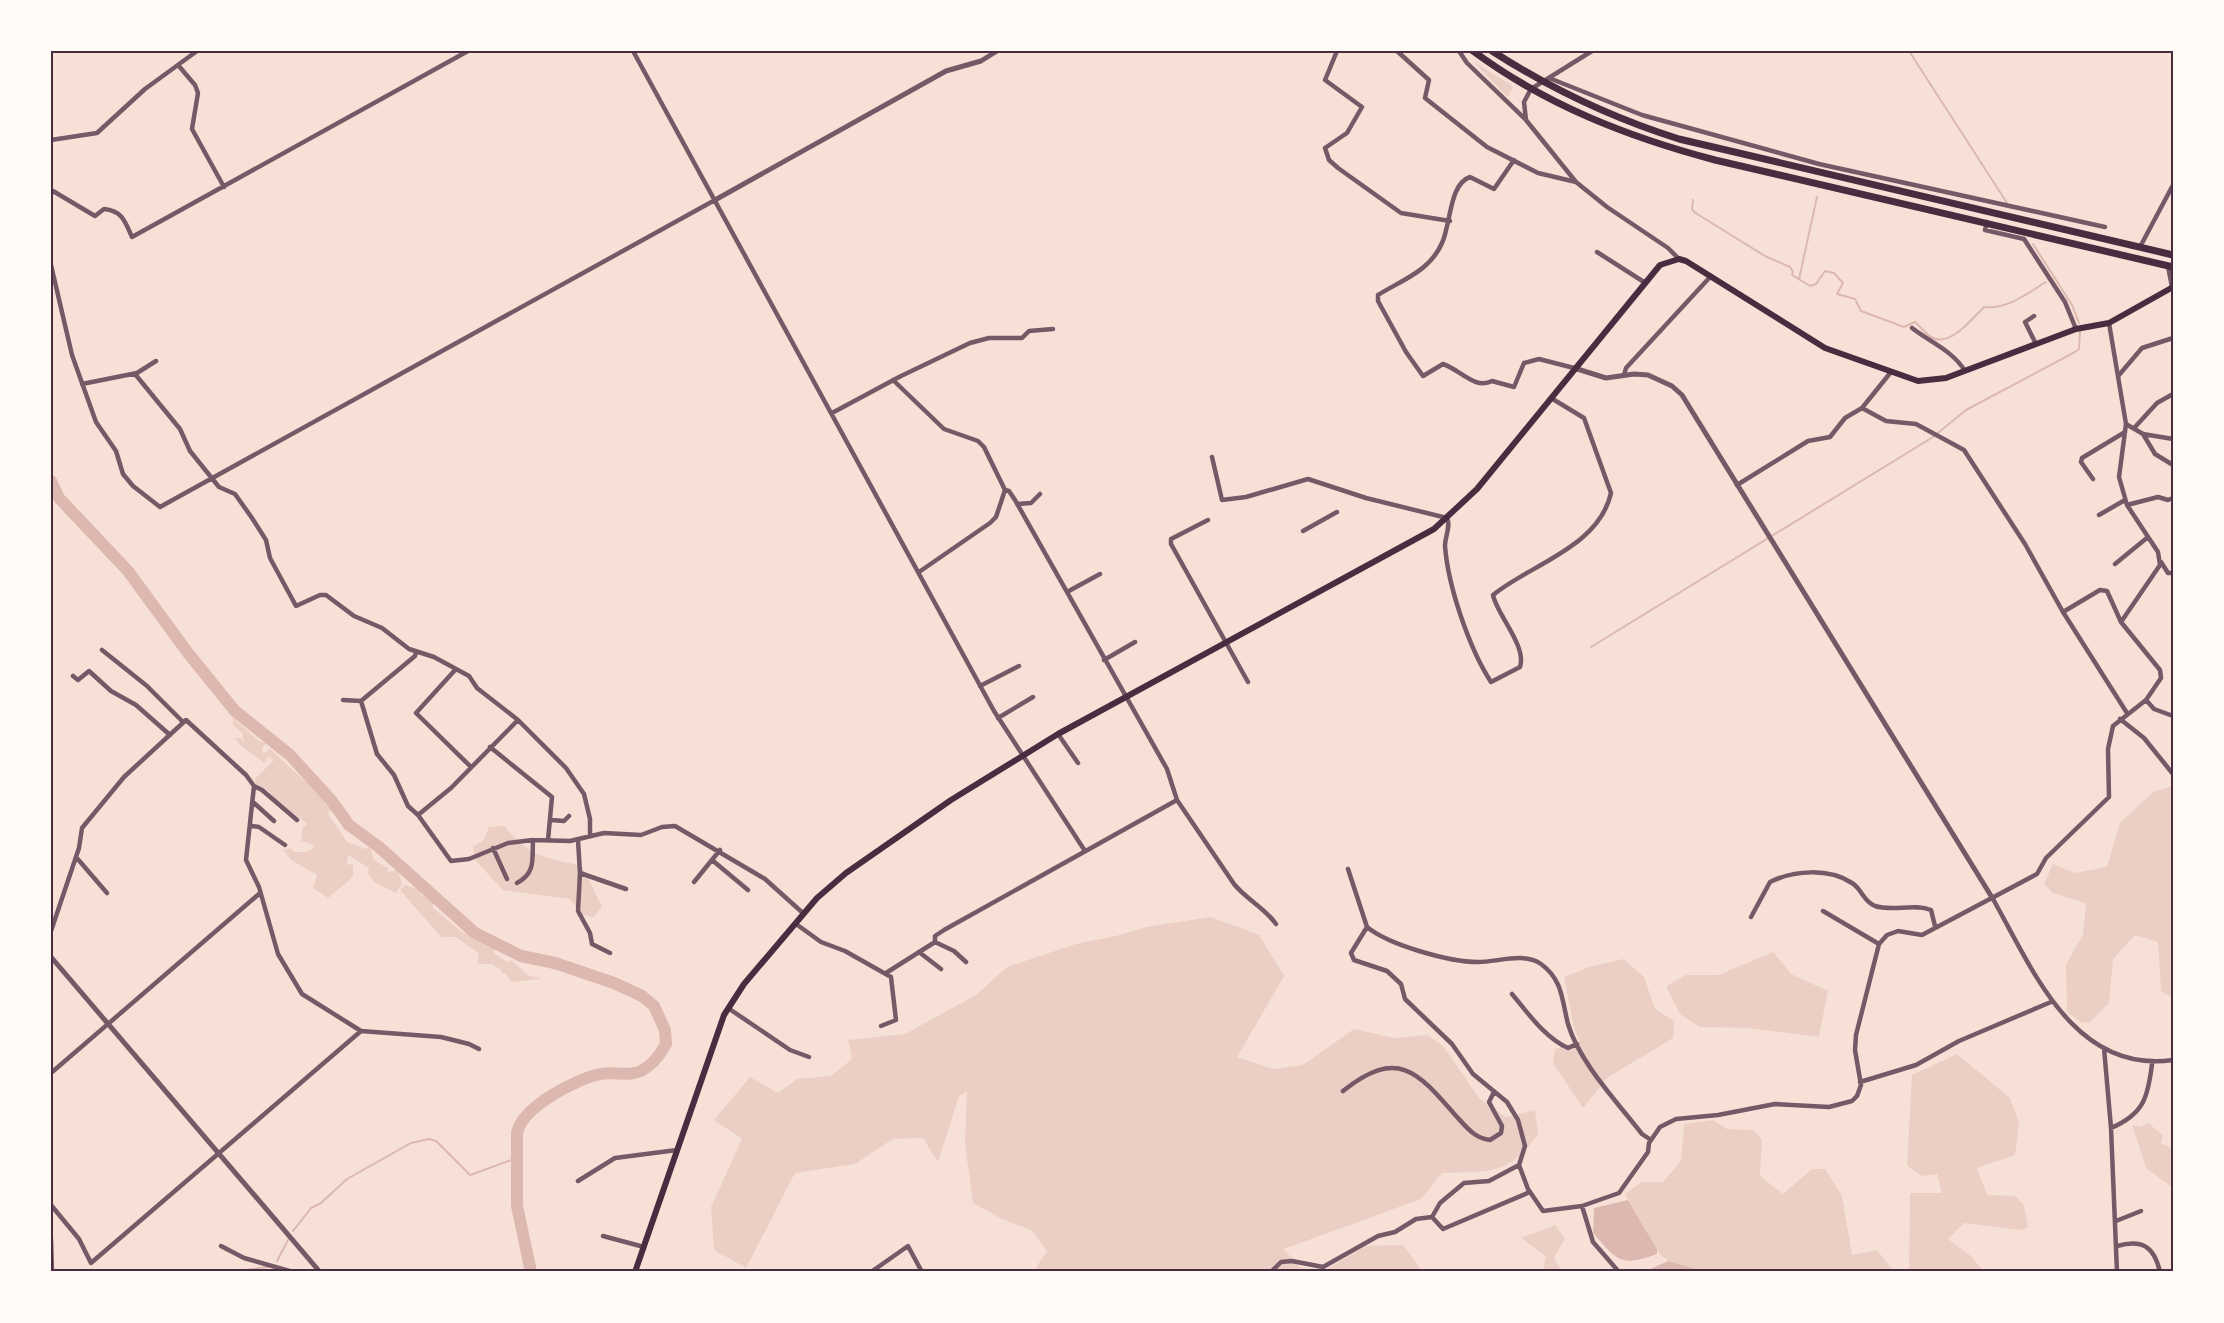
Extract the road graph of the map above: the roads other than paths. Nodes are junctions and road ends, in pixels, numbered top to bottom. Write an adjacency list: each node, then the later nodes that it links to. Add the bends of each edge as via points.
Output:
1 (197, 51): 11 (street)
2 (468, 51): 19 (street)
3 (633, 51): 21 (street)
4 (997, 51): 21 (street, via 981,61 946,71)
5 (1337, 51): 22 (street, via 1324,80 1362,107 1347,133 1325,148 1329,160 1401,213)
6 (1397, 51): 16 (street, via 1429,80 1425,98 1470,136)
7 (1459, 51): 14 (street)
8 (1473, 51): 13 (highway)
9 (1492, 51): 12 (highway)
10 (1592, 51): 12 (street)
11 (178, 65): 15 (street, via 97,133); 19 (street, via 198,93 192,129)
12 (1546, 80): 13 (street); 24 (street, via 1642,115 1819,164); 25 (highway, via 1627,122 1687,141)
13 (1531, 89): 14 (street, via 1524,102); 23 (highway, via 1594,120 1656,144)
14 (1526, 120): 17 (street)
15 (51, 140)
16 (1514, 160): 17 (street, via 1538,173); 22 (street, via 1494,189 1470,177 1464,179 1454,191)
17 (1575, 182): 28 (street)
18 (2173, 185): 25 (street)
19 (224, 187): 20 (street, via 132,237 117,211 104,209 94,216 53,191)
20 (51, 194)
21 (715, 200): 54 (street); 62 (street)
22 (1450, 221): 43 (street, via 1442,244 1424,269 1378,295 1423,376 1443,364 1476,383 1485,385 1492,381 1514,387 1524,363 1539,359)
23 (1987, 222): 30 (highway); 38 (street, via 1985,230 2024,239 2066,302)
24 (2105, 227)
25 (2140, 247): 27 (highway)
26 (1597, 252): 32 (street)
27 (2173, 255)
28 (1679, 259): 31 (main road); 32 (main road, via 1660,265)
29 (51, 265): 50 (street)
30 (2170, 267): 33 (street)
31 (1711, 276): 45 (main road, via 1818,344); 47 (street, via 1626,368)
32 (1644, 282): 43 (main road)
33 (2173, 287): 35 (main road)
34 (2034, 316): 41 (street, via 2025,322)
35 (2109, 322): 38 (main road); 48 (street)
36 (1912, 328): 44 (street, via 1955,357)
37 (1053, 329): 49 (street, via 1029,331 1022,338 989,338 970,343)
38 (2076, 329): 41 (main road)
39 (2173, 330): 40 (street)
40 (2171, 338): 48 (street, via 2142,348)
41 (2036, 344): 44 (main road)
42 (156, 361): 46 (street)
43 (1574, 368): 47 (street, via 1606,378); 52 (main road)
44 (1965, 371): 45 (main road, via 1928,382)
45 (1891, 372): 53 (street)
46 (135, 374): 50 (street); 62 (street, via 180,429 190,451)
47 (1624, 375): 64 (street, via 1648,375 1672,386 1687,403)
48 (2119, 375): 55 (street)
49 (893, 380): 54 (street); 65 (street, via 944,429 978,441)
50 (81, 384): 62 (street, via 102,434 116,451 123,474 160,507)
51 (2173, 394): 56 (street, via 2157,403)
52 (1551, 398): 72 (main road, via 1477,489); 72 (street, via 1584,418 1611,493 1601,520 1582,537 1493,595 1522,662 1520,667 1491,682 1464,627 1445,544)
53 (1862, 408): 64 (street, via 1845,418 1830,438 1808,441); 82 (street, via 1886,421 1916,424 1964,450 2025,544)
54 (832, 413): 78 (street)
55 (2126, 424): 56 (street); 57 (street)
56 (2135, 427): 58 (street)
57 (2125, 432): 63 (street, via 2082,458); 68 (street, via 2119,477)
58 (2143, 434): 59 (street); 61 (street, via 2155,454)
59 (2173, 439)
60 (1212, 457): 72 (street, via 1222,500 1308,479)
61 (2173, 465)
62 (211, 477): 87 (street, via 219,487 235,494 252,518 296,606 326,596)
63 (2093, 479)
64 (1737, 485): 140 (street)
65 (1005, 490): 69 (street, via 1010,491); 78 (street, via 990,524)
66 (1040, 494): 69 (street, via 1031,503)
67 (2173, 498): 68 (street)
68 (2126, 502): 71 (street); 75 (street)
69 (1017, 504): 81 (street)
70 (1337, 512): 74 (street)
71 (2099, 515)
72 (1448, 518): 85 (main road, via 1421,538)
73 (1208, 520): 85 (street, via 1171,539 1171,544)
74 (1303, 531)
75 (2148, 537): 76 (street); 77 (street)
76 (2160, 561): 79 (street, via 2168,573); 83 (street)
77 (2115, 564)
78 (919, 572): 93 (street)
79 (2173, 573)
80 (1100, 574): 81 (street)
81 (1067, 592): 88 (street)
82 (2063, 612): 83 (street, via 2100,590 2107,591); 99 (street)
83 (2121, 622): 97 (street, via 2160,670 2161,678)
84 (1135, 642): 88 (street)
85 (1226, 643): 92 (street); 95 (main road)
86 (102, 650): 104 (street)
87 (416, 652): 90 (street); 98 (street)
88 (1104, 660): 95 (street)
89 (1019, 666): 93 (street)
90 (456, 669): 103 (street); 110 (street, via 416,713)
91 (73, 676): 106 (street, via 78,680 89,670)
92 (1248, 682)
93 (980, 686): 101 (street)
94 (1033, 697): 101 (street)
95 (1125, 698): 105 (main road); 113 (street, via 1167,769)
96 (343, 700): 98 (street)
97 (2146, 700): 99 (street); 100 (street, via 2154,709)
98 (361, 702): 115 (street, via 377,754 394,775 408,806)
99 (2127, 713): 102 (street)
100 (2173, 716)
101 (998, 717): 108 (street)
102 (2120, 719): 111 (street, via 2144,738); 140 (street, via 2113,726 2108,749 2109,797 2046,858 2037,874)
103 (518, 720): 107 (street, via 498,744); 121 (street, via 566,768 585,794)
104 (183, 722): 106 (street); 112 (street, via 186,720)
105 (1058, 734): 108 (main road); 109 (street)
106 (170, 735): 129 (street, via 124,777 82,828)
107 (490, 747): 110 (street); 118 (street, via 549,792)
108 (1021, 754): 128 (street); 142 (main road, via 863,860)
109 (1078, 763)
110 (471, 767): 115 (street)
111 (2173, 774)
112 (254, 786): 114 (street); 117 (street)
113 (1177, 800): 128 (street); 145 (street, via 1234,884 1266,910)
114 (254, 803): 119 (street); 120 (street)
115 (418, 815): 126 (street, via 451,861 469,859)
116 (569, 816): 118 (street, via 564,821)
117 (297, 820)
118 (551, 820): 123 (street)
119 (274, 821)
120 (252, 826): 125 (street); 139 (street, via 245,854)
121 (590, 835): 124 (street); 127 (street, via 641,835 675,826)
122 (533, 840): 123 (street); 126 (street); 135 (street, via 531,872)
123 (548, 840): 124 (street)
124 (578, 840): 132 (street)
125 (285, 846)
126 (493, 848): 133 (street)
127 (720, 850): 130 (street); 142 (street, via 765,879)
128 (1085, 851): 149 (street, via 944,930 935,936)
129 (76, 857): 138 (street); 148 (street)
130 (712, 860): 134 (street); 137 (street)
131 (1348, 868): 147 (street)
132 (580, 873): 136 (street); 152 (street, via 578,911 592,944)
133 (507, 879)
134 (694, 882)
135 (517, 883)
136 (626, 889)
137 (748, 890)
138 (107, 893)
139 (260, 894): 160 (street); 162 (street, via 278,954 302,994)
140 (1993, 899): 146 (street); 158 (street)
141 (1823, 911): 150 (street)
142 (804, 914): 144 (main road)
143 (1751, 917): 146 (street, via 1770,882 1792,874 1815,872 1853,884 1873,905 1931,910)
144 (796, 924): 156 (street, via 820,942); 159 (main road)
145 (1276, 924)
146 (1935, 926): 150 (street, via 1922,935 1891,933)
147 (1367, 927): 163 (street, via 1394,944 1428,952 1476,962 1530,959 1540,964 1560,984 1568,1024); 172 (street, via 1351,953 1354,960 1387,972 1401,984 1404,999 1452,1044 1473,1074)
148 (51, 930)
149 (934, 942): 151 (street); 154 (street)
150 (1879, 944): 170 (street, via 1856,1035)
151 (918, 952): 155 (street); 156 (street)
152 (610, 953)
153 (51, 957): 160 (street)
154 (966, 962)
155 (941, 969)
156 (886, 973): 161 (street, via 893,985 896,1020)
157 (1512, 994): 163 (street, via 1542,1029 1561,1044 1568,1048)
158 (2052, 1002): 164 (street, via 2075,1029); 170 (street, via 1959,1041 1916,1065)
159 (728, 1008): 166 (street, via 790,1050); 175 (main road)
160 (108, 1024): 169 (street); 176 (street)
161 (881, 1026)
162 (361, 1031): 165 (street, via 441,1037); 176 (street)
163 (1577, 1044): 174 (street, via 1642,1134)
164 (2104, 1048): 168 (street); 173 (street)
165 (479, 1049)
166 (808, 1057)
167 (2173, 1060): 168 (street)
168 (2152, 1064): 173 (street, via 2144,1102 2136,1114)
169 (51, 1073)
170 (1860, 1082): 174 (street, via 1857,1096 1840,1106 1775,1104 1690,1116 1660,1127)
171 (1343, 1091): 172 (street, via 1364,1074 1381,1068 1413,1073 1478,1139 1490,1140 1501,1133 1502,1126 1490,1102)
172 (1494, 1092): 177 (street, via 1507,1102 1518,1120 1525,1146)
173 (2111, 1128): 184 (street)
174 (1651, 1140): 181 (street, via 1648,1152 1619,1192)
175 (677, 1150): 178 (street, via 615,1158); 189 (main road)
176 (220, 1154): 180 (street, via 92,1263 79,1239); 192 (street)
177 (1519, 1165): 179 (street); 183 (street, via 1489,1181 1460,1185)
178 (578, 1181)
179 (1530, 1192): 181 (street, via 1543,1211); 183 (street, via 1443,1229)
180 (51, 1205)
181 (1582, 1206): 197 (street, via 1593,1242)
182 (2141, 1211): 184 (street)
183 (1431, 1217): 196 (street, via 1416,1219 1395,1232 1378,1236 1323,1267 1281,1262)
184 (2116, 1221): 188 (street)
185 (603, 1236): 189 (street)
186 (51, 1239): 190 (street)
187 (221, 1246): 191 (street, via 244,1258)
188 (2117, 1246): 198 (street); 199 (street, via 2133,1241 2142,1244 2152,1251)
189 (644, 1247): 193 (main road)
190 (52, 1272)
191 (294, 1272)
192 (320, 1272)
193 (635, 1272)
194 (871, 1272): 195 (street, via 908,1246)
195 (922, 1272)
196 (1271, 1272)
197 (1619, 1272)
198 (2117, 1272)
199 (2160, 1272)

